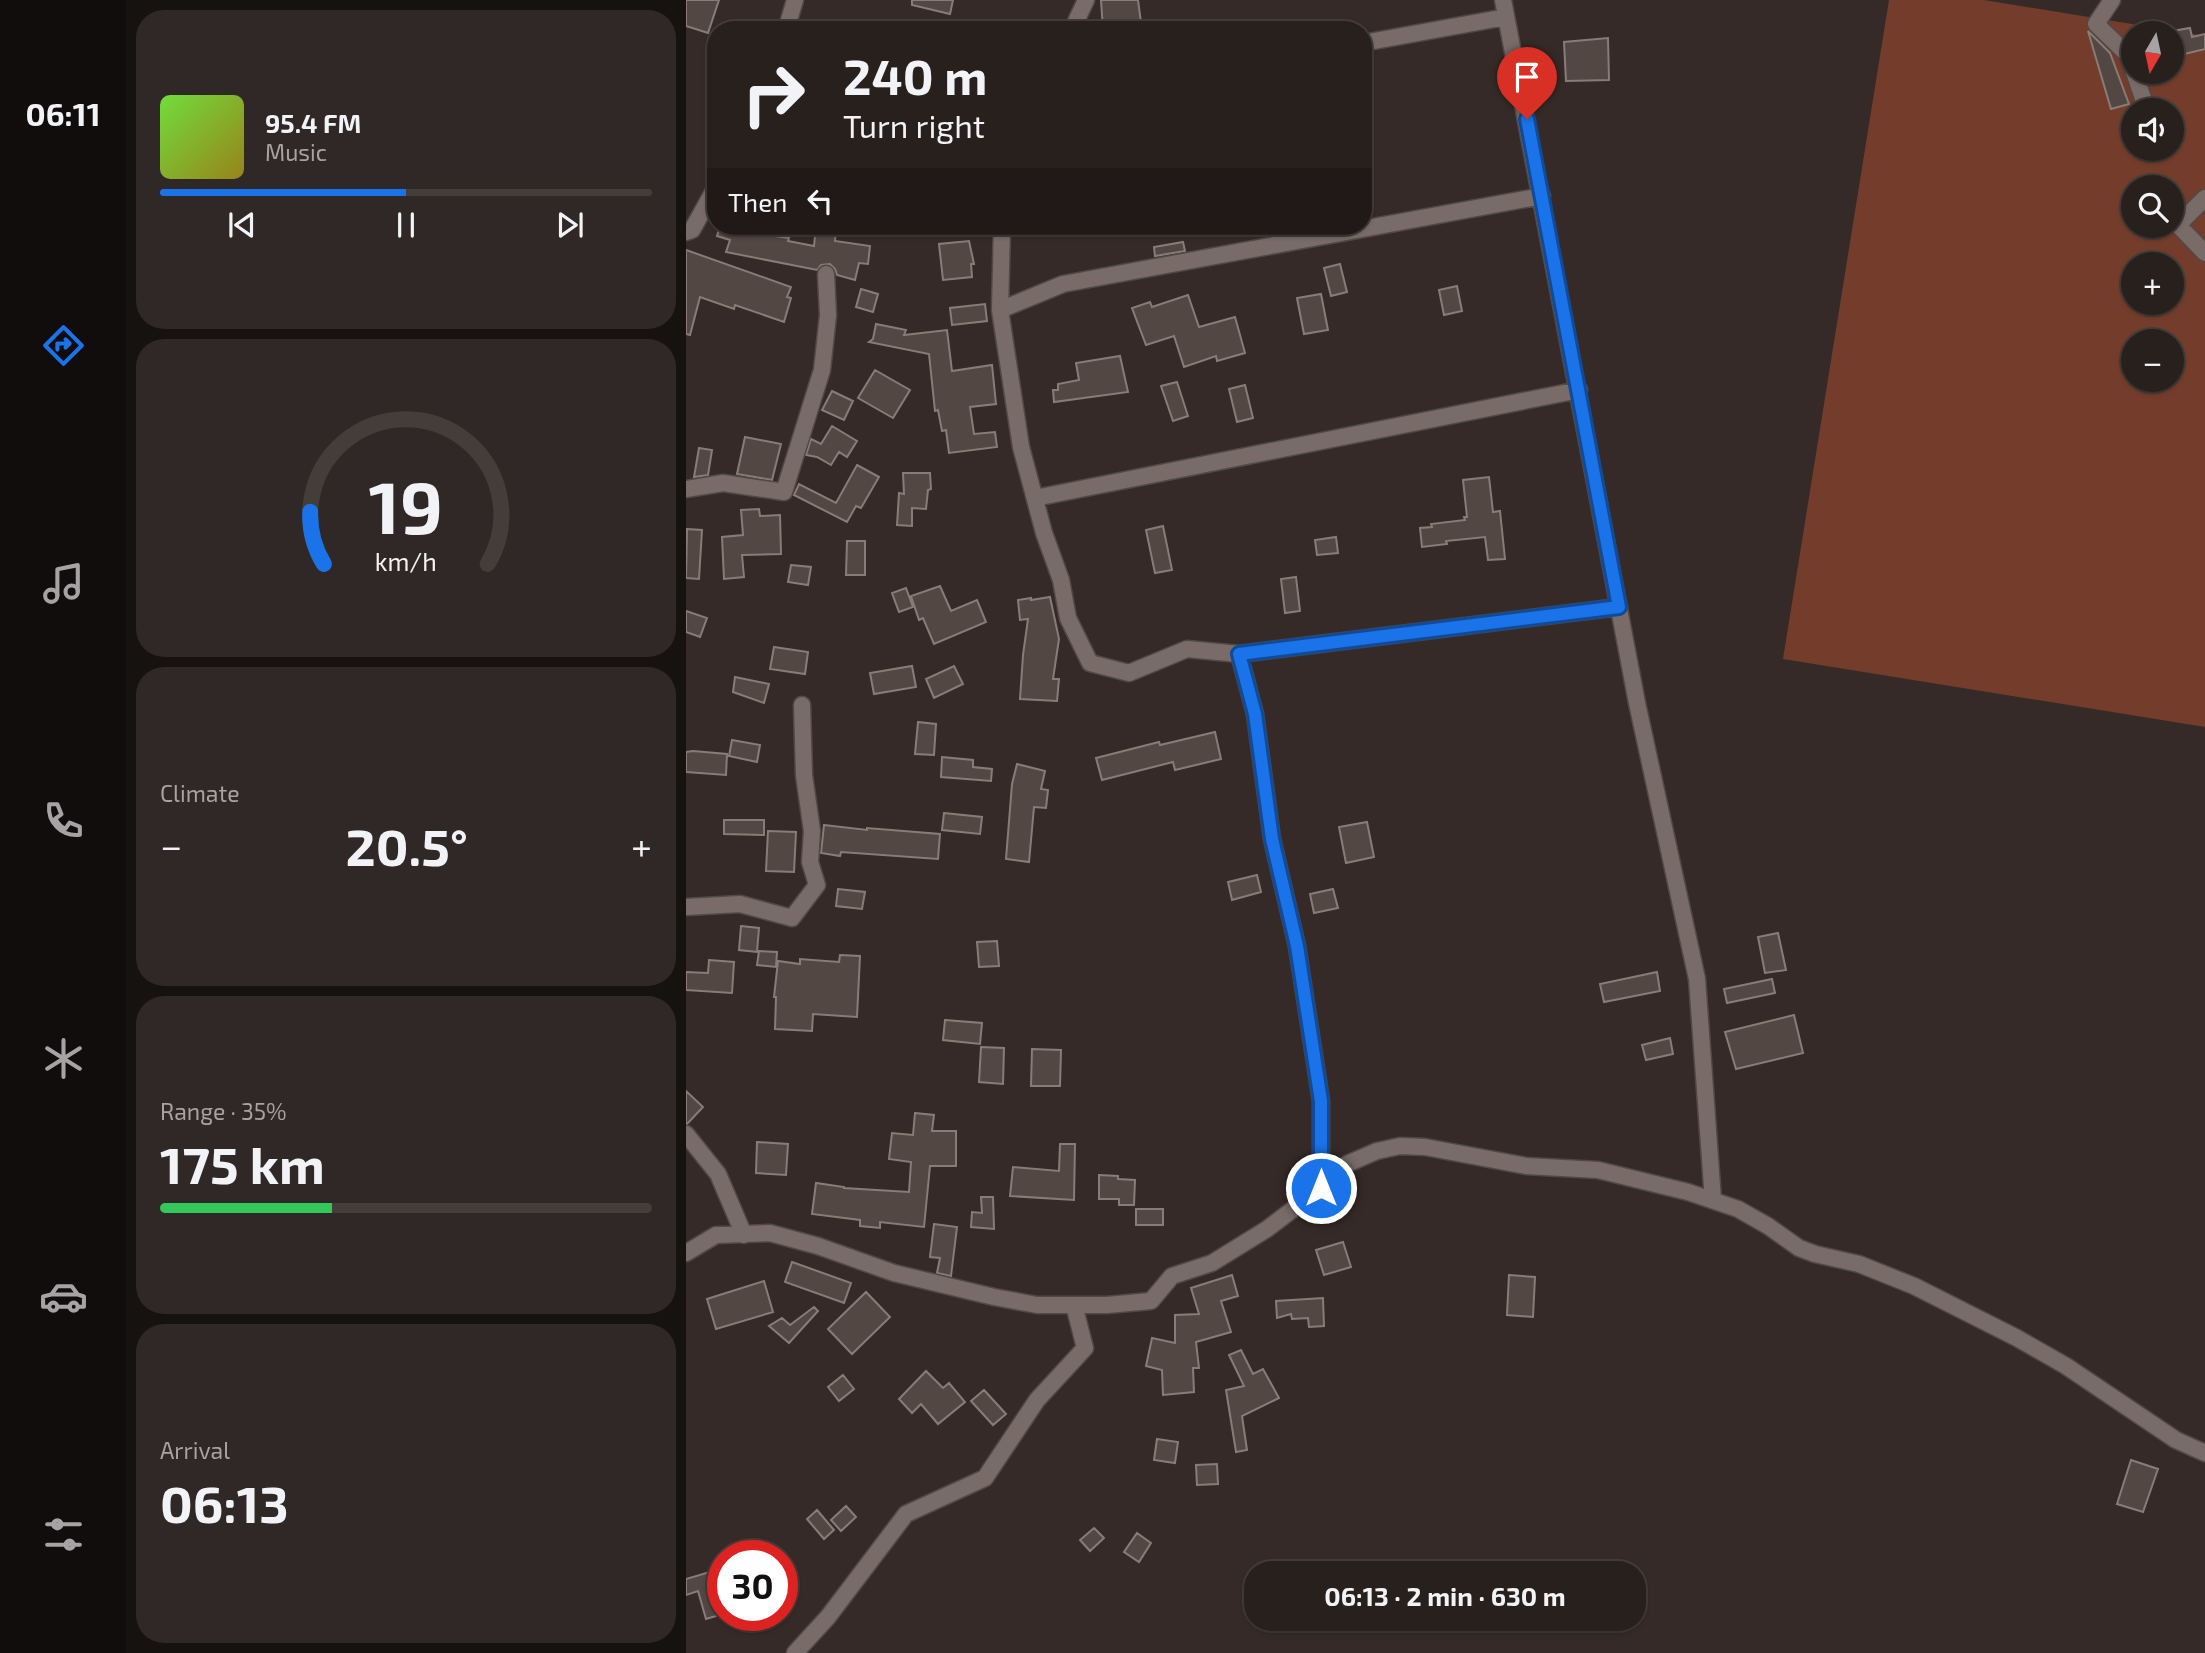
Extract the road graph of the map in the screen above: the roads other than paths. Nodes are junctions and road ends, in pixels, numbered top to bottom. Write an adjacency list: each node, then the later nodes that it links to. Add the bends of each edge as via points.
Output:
1 (796, 0): 6 (street)
2 (1086, 0): 7 (street)
3 (1503, 0): 5 (street)
4 (2112, 0): 9 (street, via 2096,24)
5 (1506, 17): 8 (street); 10 (street)
6 (789, 21)
7 (1076, 21)
8 (1372, 41)
9 (2121, 47)
10 (1542, 195): 13 (street); 20 (street)
11 (2205, 198): 17 (street, via 2178,225)
12 (707, 203): 14 (street, via 692,230)
13 (1372, 227)
14 (686, 232)
15 (1002, 235): 19 (street)
16 (1327, 235): 19 (street, via 1063,284)
17 (2205, 253)
18 (827, 274): 21 (street, via 822,370 784,492 723,483)
19 (1000, 310): 22 (street, via 1021,447)
20 (1578, 390): 22 (street); 23 (street)
21 (686, 489)
22 (1035, 498): 24 (street, via 1068,618 1090,663 1129,673 1186,649)
23 (1619, 607): 24 (street); 29 (street, via 1697,979)
24 (1239, 654): 28 (street, via 1255,714 1272,839 1297,946 1321,1101)
25 (802, 705): 26 (street, via 804,775 812,831 810,862 817,885 792,918 740,904)
26 (686, 907)
27 (686, 1134): 30 (street, via 718,1174)
28 (1321, 1188): 29 (street, via 1347,1164 1400,1146 1526,1166 1598,1170); 32 (street, via 1212,1263 1172,1276 1151,1301)
29 (1713, 1200): 33 (street, via 1769,1226 1799,1248 1859,1264 1959,1308 2066,1366 2176,1440)
30 (744, 1235): 31 (street, via 716,1235); 32 (street, via 770,1233 894,1273 994,1297 1037,1305)
31 (686, 1253)
32 (1074, 1305): 34 (street, via 1085,1348 1037,1400 985,1478 906,1514 828,1617)
33 (2205, 1453)
34 (794, 1653)

